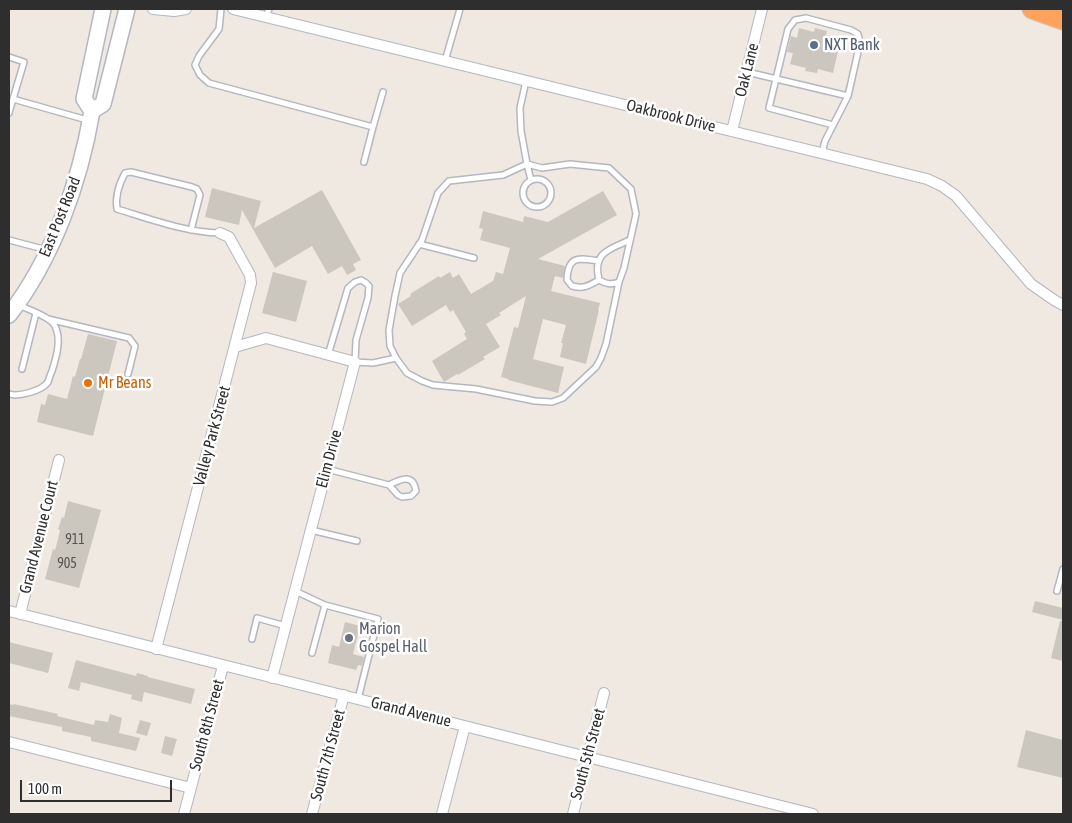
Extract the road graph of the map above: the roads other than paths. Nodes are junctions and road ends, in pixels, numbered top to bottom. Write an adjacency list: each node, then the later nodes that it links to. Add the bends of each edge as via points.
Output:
1 (102, 9): 21 (main road, East Post Road, via 84,99)
2 (127, 9): 21 (main road, East Post Road, via 103,104)
3 (153, 9): 4 (street)
4 (186, 9)
5 (221, 9): 23 (lane, via 219,29 195,65 209,83)
6 (233, 9): 10 (street, Oakbrook Drive)
7 (460, 9): 13 (lane)
8 (762, 9): 14 (street, Oak Lane)
9 (1032, 9): 11 (highway)
10 (268, 13): 13 (street, Oakbrook Drive)
11 (1063, 20)
12 (9, 57): 19 (lane, via 24,62)
13 (446, 61): 16 (street, Oakbrook Drive)
14 (746, 72): 15 (lane); 24 (street, Oak Lane)
15 (776, 79): 18 (lane); 18 (lane, via 788,29 795,20 806,18 858,34 860,44); 22 (lane, via 769,108)
16 (526, 80): 24 (street, Oakbrook Drive); 27 (lane, via 520,108)
17 (383, 92): 23 (lane)
18 (848, 96): 22 (lane)
19 (13, 99): 20 (lane); 21 (lane)
20 (9, 112)
21 (91, 116): 34 (main road, East Post Road, via 80,168)
22 (833, 125): 25 (lane)
23 (373, 127): 26 (lane)
24 (732, 130): 25 (street, Oakbrook Drive)
25 (822, 153): 39 (street, Oakbrook Drive, via 927,179 942,186 956,196 1031,284)
26 (364, 162)
27 (527, 164): 28 (lane); 32 (lane, via 542,168 570,164 609,168 631,188 636,214); 33 (lane, via 503,175 449,181 438,193)
28 (532, 180): 28 (lane, via 525,186 525,199 531,205 544,205 551,194 549,185 541,179)
29 (191, 230): 29 (lane, via 116,209 120,182 125,173 197,189 200,195); 30 (lane)
30 (220, 233): 43 (street, Valley Park Street, via 229,237 252,283)
31 (9, 240): 34 (lane)
32 (630, 240): 36 (lane, via 604,252); 38 (lane)
33 (420, 244): 35 (lane); 45 (lane, via 400,273 395,296 389,330 390,346)
34 (47, 251): 40 (main road, East Post Road)
35 (474, 258)
36 (599, 261): 37 (lane); 37 (lane, via 574,260 567,280 572,286 581,288)
37 (599, 280): 38 (lane, via 605,284)
38 (619, 282): 45 (lane, via 606,344 596,367 572,391 552,402 433,385 406,373)
39 (1063, 305)
40 (12, 310): 41 (lane)
41 (36, 313): 42 (lane); 47 (lane)
42 (48, 319): 48 (lane, via 129,338 135,346); 49 (lane, via 55,325 59,338 56,359 47,383 32,392)
43 (235, 347): 44 (street, via 266,338); 63 (street, Valley Park Street)
44 (328, 355): 46 (street); 46 (lane, via 348,288 361,280 369,286 356,340)
45 (396, 358): 46 (lane)
46 (355, 362): 51 (street, Elim Drive)
47 (22, 369)
48 (128, 374)
49 (9, 394)
50 (59, 460): 60 (street, Grand Avenue Court)
51 (327, 469): 52 (lane); 53 (street, Elim Drive)
52 (389, 484): 52 (lane, via 402,497 411,496 416,491 414,484 407,479)
53 (311, 529): 54 (lane); 56 (street, Elim Drive)
54 (357, 541)
55 (1063, 569): 57 (lane)
56 (295, 591): 58 (lane); 61 (street, Elim Drive)
57 (1057, 591)
58 (325, 605): 64 (lane); 69 (lane, via 378,619)
59 (9, 611): 60 (street, Grand Avenue)
60 (20, 614): 63 (street, Grand Avenue)
61 (286, 626): 62 (lane, via 257,618); 66 (street, Elim Drive)
62 (252, 639)
63 (156, 649): 65 (street, Grand Avenue)
64 (312, 653)
65 (223, 666): 66 (street, Grand Avenue); 73 (street, South 8th Street)
66 (272, 678): 68 (street, Grand Avenue)
67 (604, 693): 72 (street, South 5th Street)
68 (344, 696): 69 (street, Grand Avenue); 75 (street, South 7th Street)
69 (358, 699): 70 (street, Grand Avenue)
70 (465, 726): 72 (street, Grand Avenue); 76 (street)
71 (9, 742): 73 (street)
72 (587, 757): 77 (street, South 5th Street); 78 (street, Grand Avenue)
73 (191, 788): 74 (street, South 8th Street)
74 (184, 814)
75 (312, 814)
76 (442, 814)
77 (573, 814)
78 (813, 814)

